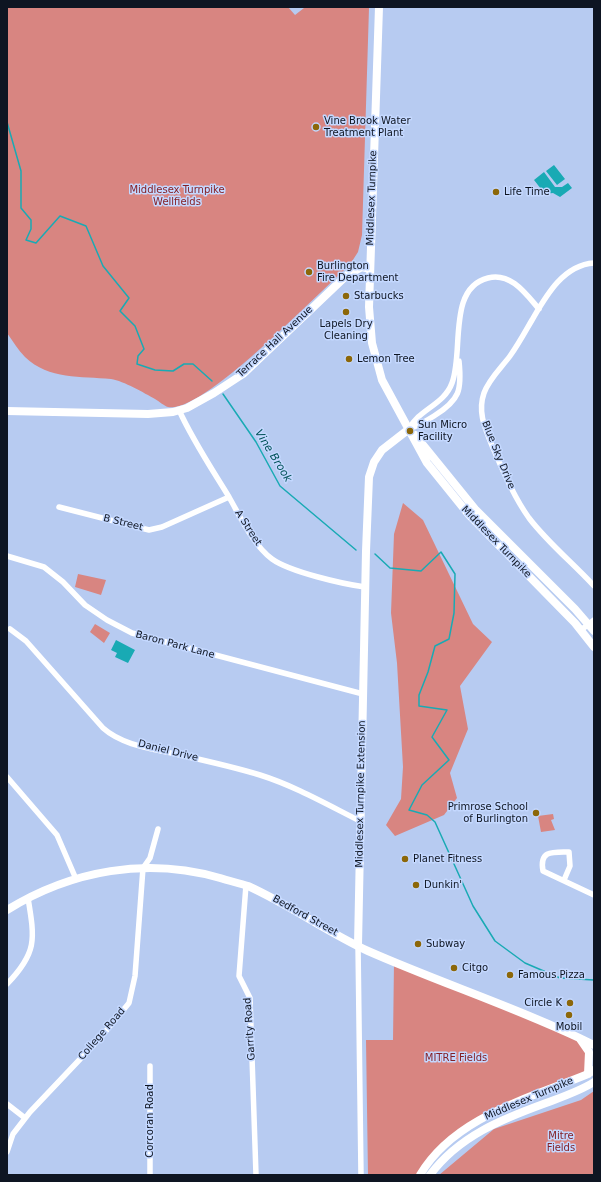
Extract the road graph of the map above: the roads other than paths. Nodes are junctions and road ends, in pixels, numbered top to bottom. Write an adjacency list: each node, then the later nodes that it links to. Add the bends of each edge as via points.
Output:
1 (379, 7): 3 (main road, Middlesex Turnpike)
2 (594, 263): 4 (street, Blue Sky Drive, via 580,266 565,275)
3 (370, 269): 6 (main road, Terrace Hall Avenue, via 362,267 347,275 243,374 214,393); 8 (main road, Middlesex Turnpike, via 370,325 374,353 386,390)
4 (539, 309): 5 (street, via 524,291 509,280 491,277 479,281 468,291 462,303); 12 (street, Blue Sky Drive, via 518,345 487,387 482,404 483,422 507,480 521,506 550,542)
5 (458, 354): 8 (street, via 454,376 447,393 416,419); 8 (street, via 461,381 456,398 445,409)
6 (179, 410): 7 (main road, Terrace Hall Avenue, via 148,414); 9 (street, A Street)
7 (7, 411)
8 (409, 429): 13 (main road, Middlesex Turnpike Extension, via 382,450 371,469 368,486); 14 (main road, Middlesex Turnpike, via 475,509); 16 (main road, Middlesex Turnpike, via 427,463 469,515)
9 (229, 497): 10 (street, B Street, via 162,527 149,530); 13 (street, A Street, via 258,544 274,560 284,566)
10 (59, 507)
11 (7, 556): 19 (street, Baron Park Lane, via 44,567 85,605 132,633)
12 (594, 586)
13 (365, 587): 19 (main road, Middlesex Turnpike Extension)
14 (591, 622): 16 (street); 17 (main road, Middlesex Turnpike)
15 (10, 629): 22 (street, Daniel Drive, via 26,641 103,728 116,737 149,748 263,776 292,787)
16 (581, 630): 17 (main road, Middlesex Turnpike)
17 (592, 634): 18 (main road, Middlesex Turnpike)
18 (594, 647)
19 (363, 694): 22 (main road, Middlesex Turnpike Extension)
20 (7, 777): 21 (street)
21 (10, 784): 25 (street, via 57,835)
22 (360, 821): 31 (main road, Middlesex Turnpike Extension)
23 (158, 829): 24 (street, via 150,858)
24 (143, 868): 25 (main road, Bedford Street, via 107,871); 27 (main road, Bedford Street, via 190,870); 39 (street, College Road, via 136,963 128,1003 102,1037)
25 (76, 879): 29 (main road, Bedford Street)
26 (564, 880): 26 (street, via 543,871 541,865 548,853 569,852 570,866); 28 (street)
27 (246, 885): 31 (main road, Bedford Street); 42 (street, Garrity Road, via 239,976 250,998)
28 (594, 895)
29 (28, 898): 30 (main road, Bedford Street); 32 (street, via 32,944 22,967)
30 (7, 910)
31 (358, 946): 33 (main road, Bedford Street); 43 (street, Middlesex Turnpike Extension)
32 (7, 984)
33 (580, 1038): 34 (main road, Bedford Street); 36 (main road, Middlesex Turnpike, via 589,1052)
34 (594, 1045)
35 (150, 1066): 41 (street, Corcoran Road)
36 (591, 1072): 44 (main road, Middlesex Turnpike, via 495,1112 472,1125 448,1141)
37 (594, 1082): 45 (main road, Middlesex Turnpike, via 492,1124 462,1143)
38 (7, 1104): 39 (street)
39 (26, 1118): 40 (street, College Road, via 14,1134)
40 (7, 1152)
41 (150, 1175)
42 (256, 1175)
43 (361, 1175)
44 (420, 1175)
45 (430, 1175)

